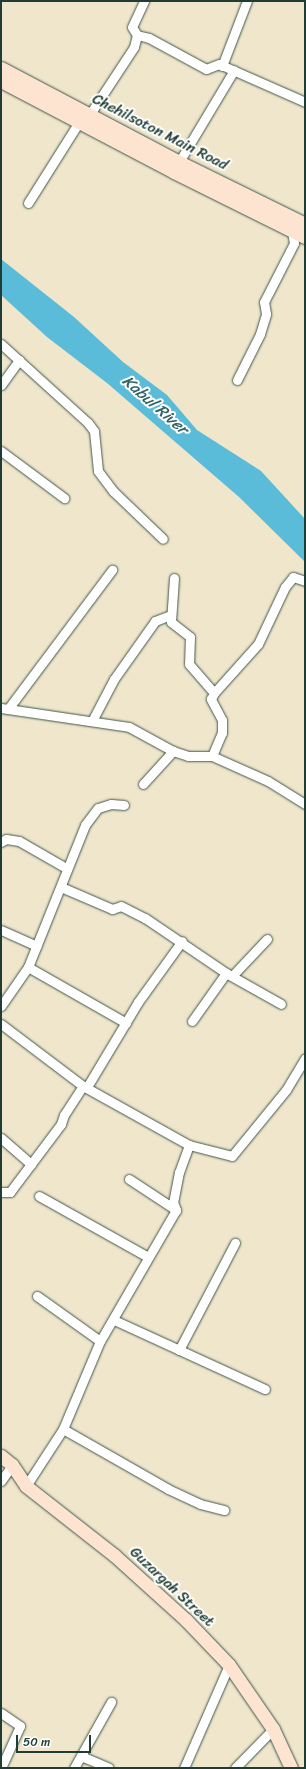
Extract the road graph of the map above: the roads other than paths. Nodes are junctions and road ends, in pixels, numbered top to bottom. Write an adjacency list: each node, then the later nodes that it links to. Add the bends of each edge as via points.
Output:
1 (144, 1): 3 (street, via 132,27)
2 (247, 1): 4 (street)
3 (137, 36): 4 (street, via 149,38 206,69 219,64); 9 (street, via 134,47)
4 (222, 66): 6 (street)
5 (1, 68): 9 (main road, Chehilsoton Main Road)
6 (234, 70): 8 (street); 11 (street)
7 (1, 81): 10 (main road, Chehilsoton Main Road)
8 (305, 102)
9 (90, 114): 11 (main road, Chehilsoton Main Road)
10 (79, 122): 12 (street); 14 (main road, Chehilsoton Main Road)
11 (179, 162): 13 (main road, Chehilsoton Main Road)
12 (28, 203)
13 (305, 224)
14 (292, 232): 15 (main road, Chehilsoton Main Road); 18 (street, via 294,243 264,302 266,314 260,334)
15 (305, 237)
16 (1, 344): 17 (street)
17 (19, 360): 19 (street); 22 (street, via 88,423 94,431 98,471 113,491)
18 (237, 380)
19 (1, 385)
20 (1, 451): 21 (street)
21 (64, 498)
22 (163, 539)
23 (112, 570): 28 (street)
24 (174, 578): 26 (street)
25 (305, 581): 27 (street, via 293,576 285,587 258,644)
26 (171, 615): 27 (street, via 171,622 190,637 189,664); 29 (street, via 155,621 114,679)
27 (214, 693): 31 (street, via 212,699 222,720 222,733)
28 (4, 709): 29 (street)
29 (92, 721): 30 (street, via 128,727)
30 (173, 751): 31 (street, via 188,756); 32 (street)
31 (212, 756): 33 (street, via 268,782)
32 (143, 784)
33 (305, 804)
34 (124, 805): 36 (street, via 111,804 98,808 93,813)
35 (1, 842): 36 (street, via 6,839 19,841)
36 (66, 868): 37 (street)
37 (61, 887): 40 (street, via 112,909 121,906); 41 (street)
38 (1, 930): 41 (street)
39 (267, 940): 43 (street)
40 (182, 941): 43 (street); 47 (street)
41 (37, 946): 42 (street)
42 (28, 967): 45 (street); 47 (street)
43 (229, 975): 44 (street); 46 (street)
44 (281, 1004)
45 (1, 1006)
46 (192, 1021)
47 (126, 1023): 50 (street)
48 (1, 1024): 50 (street)
49 (305, 1058): 52 (street, via 286,1090 232,1156)
50 (85, 1087): 52 (street); 53 (street)
51 (1, 1138): 53 (street)
52 (189, 1145): 57 (street, via 179,1172 173,1202)
53 (31, 1164): 55 (street, via 10,1192)
54 (130, 1179): 57 (street)
55 (1, 1192)
56 (40, 1196): 59 (street)
57 (176, 1210): 59 (street)
58 (235, 1243): 63 (street)
59 (148, 1257): 61 (street)
60 (37, 1296): 62 (street)
61 (114, 1320): 62 (street); 63 (street)
62 (100, 1341): 65 (street)
63 (178, 1350): 64 (street)
64 (265, 1389)
65 (63, 1429): 69 (street); 70 (street, via 168,1489 200,1504)
66 (1, 1456): 67 (main road, Guzargah Street)
67 (12, 1465): 68 (street); 69 (main road, Guzargah Street)
68 (1, 1481)
69 (26, 1486): 71 (main road, Guzargah Street, via 114,1555 186,1620)
70 (224, 1510)
71 (229, 1665): 74 (main road, Guzargah Street); 79 (street)
72 (111, 1702): 75 (street)
73 (1, 1713): 76 (street, via 20,1726)
74 (273, 1729): 80 (street); 81 (main road, Guzargah Street)
75 (82, 1756): 77 (street); 78 (street)
76 (1, 1768)
77 (74, 1768)
78 (109, 1768)
79 (184, 1768)
80 (235, 1768)
81 (291, 1768)

